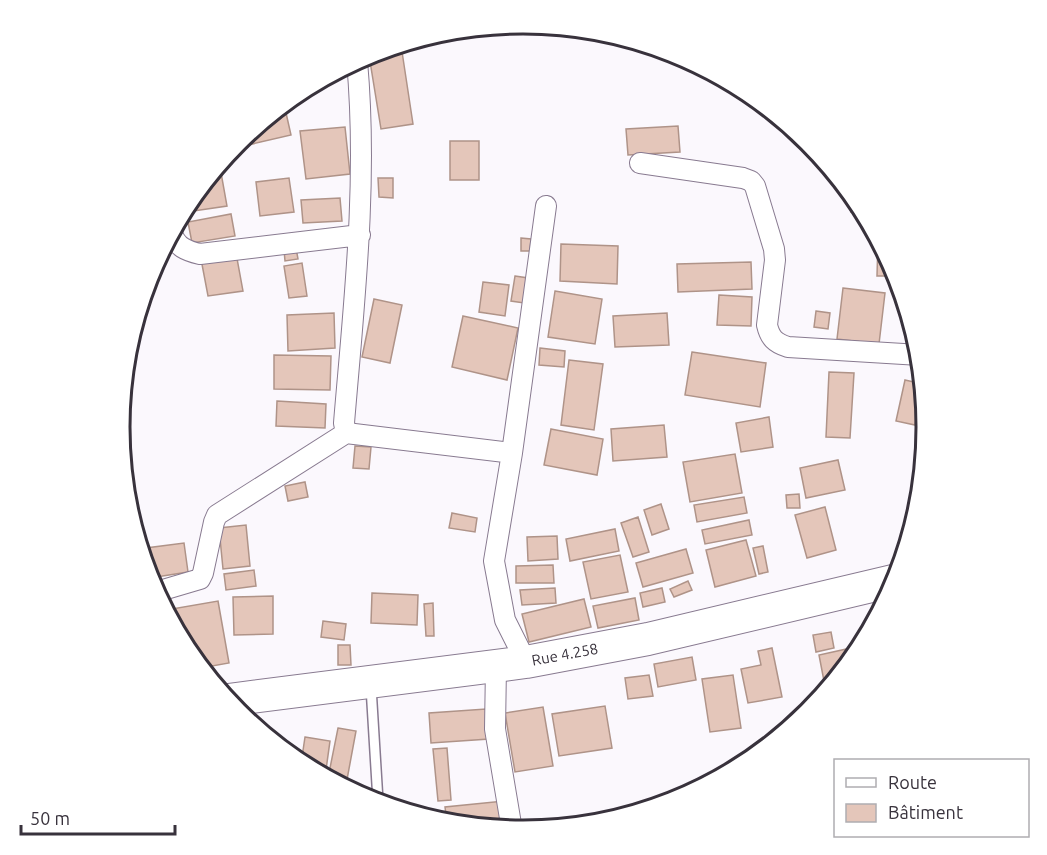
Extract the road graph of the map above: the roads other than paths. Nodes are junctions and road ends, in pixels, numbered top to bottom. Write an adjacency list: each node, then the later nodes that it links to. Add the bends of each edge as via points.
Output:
1 (357, 71): 4 (street)
2 (640, 163): 6 (street, via 743,178 755,186 774,249 767,325 777,344)
3 (546, 206): 8 (street)
4 (360, 236): 5 (street, via 200,254); 7 (street)
5 (177, 243)
6 (910, 354)
7 (346, 433): 8 (street); 10 (street, via 217,515 200,579)
8 (512, 453): 11 (street, via 494,561)
9 (885, 583): 11 (highway, Rue 4.258, via 648,639)
10 (165, 589)
11 (511, 664): 12 (highway, Rue 4.258); 15 (street, via 495,729)
12 (370, 682): 13 (highway, Rue 4.258); 14 (lane)
13 (240, 699)
14 (377, 793)
15 (510, 820)

